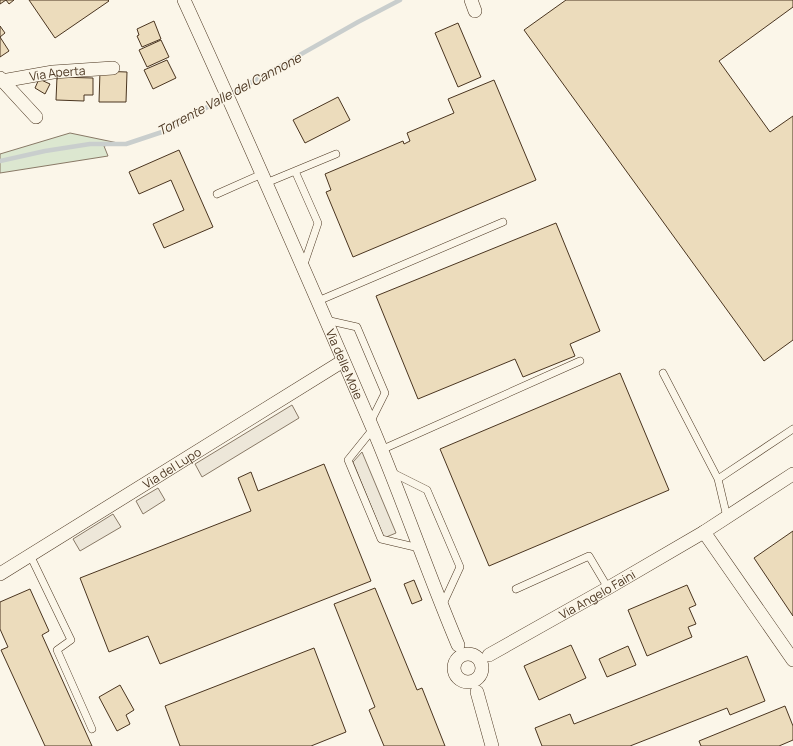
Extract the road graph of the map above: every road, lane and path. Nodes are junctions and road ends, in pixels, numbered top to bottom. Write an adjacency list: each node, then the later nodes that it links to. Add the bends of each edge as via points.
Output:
1 (184, 0): 7 (street, Via delle Moie)
2 (113, 68): 3 (street, Via Aperta)
3 (1, 79): 4 (street, Via Aperta)
4 (36, 116)
5 (336, 154): 6 (lane)
6 (295, 171): 7 (lane); 10 (lane, via 318,223)
7 (264, 179): 8 (lane); 10 (street, Via delle Moie)
8 (216, 194)
9 (503, 222): 11 (lane)
10 (303, 267): 11 (street, Via delle Moie)
11 (318, 301): 12 (street, Via delle Moie)
12 (326, 320): 13 (street, Via delle Moie); 16 (lane, via 357,327 385,393)
13 (344, 361): 16 (street, Via delle Moie); 25 (street, Via del Lupo)
14 (580, 361): 18 (lane)
15 (663, 373): 21 (lane)
16 (371, 426): 18 (street, Via delle Moie); 24 (lane, via 348,460 381,539)
17 (793, 429): 21 (lane)
18 (381, 450): 19 (street, Via delle Moie)
19 (390, 471): 24 (street, Via delle Moie); 29 (lane, via 427,490 460,567)
20 (793, 474): 22 (street, Via Angelo Faini)
21 (718, 479): 22 (lane)
22 (727, 517): 23 (street, Via Angelo Faini)
23 (704, 532): 27 (street, Via Angelo Faini); 32 (street)
24 (419, 548): 29 (street, Via delle Moie)
25 (30, 555): 26 (street, Via del Lupo); 34 (lane, via 71,640 57,650)
26 (0, 574)
27 (608, 588): 28 (lane, via 589,556); 31 (street, Via Angelo Faini)
28 (516, 589)
29 (442, 606): 30 (street, Via delle Moie)
30 (464, 653): 31 (street); 33 (street, Via delle Moie, via 480,660); 33 (street, Via delle Moie, via 455,662 455,673 462,681)
31 (489, 655): 33 (street)
32 (793, 660)
33 (476, 677): 35 (street, Via delle Moie, via 477,692)
34 (92, 729)
35 (492, 746)

